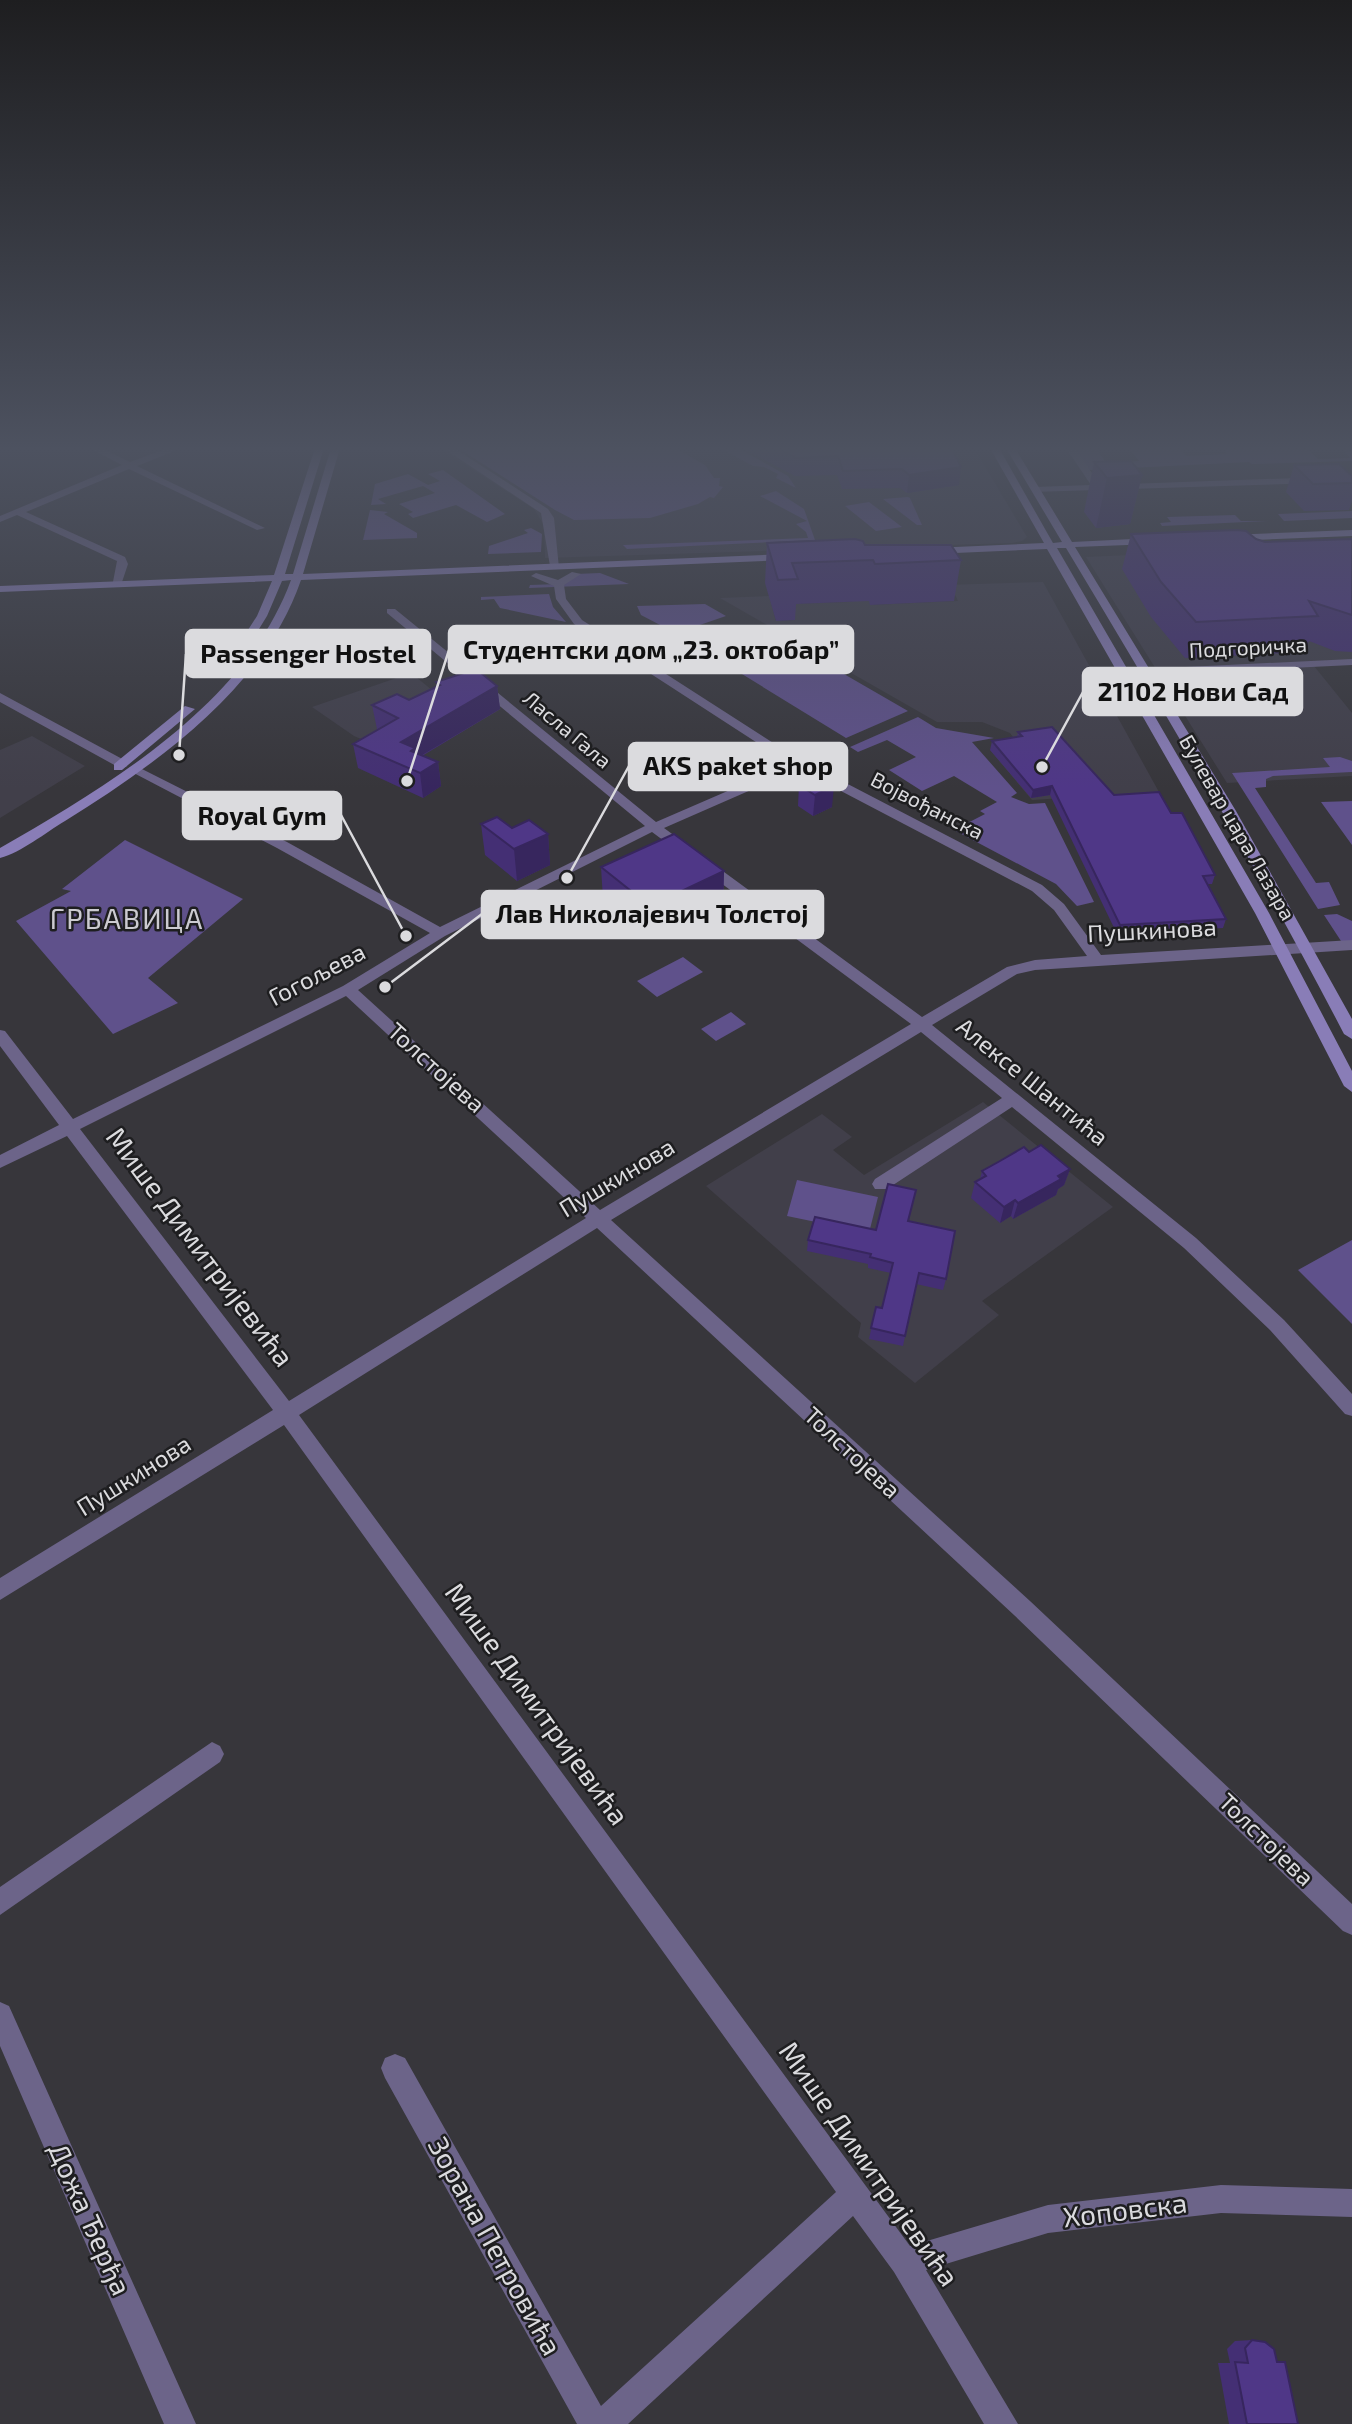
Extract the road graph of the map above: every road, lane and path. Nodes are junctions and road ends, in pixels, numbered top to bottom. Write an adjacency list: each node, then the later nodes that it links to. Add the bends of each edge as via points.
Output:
1 (122, 561): 14 (street)
2 (282, 561): 12 (main road)
3 (302, 561): 13 (main road)
4 (554, 561): 9 (street)
5 (794, 561): 9 (main road)
6 (798, 561): 10 (main road)
7 (1059, 561): 30 (main road, Булевар цара Лазара)
8 (1077, 561): 20 (main road, Булевар цара Лазара)
9 (555, 566): 13 (main road)
10 (576, 574): 11 (main road); 15 (street)
11 (536, 576): 13 (main road); 15 (street)
12 (275, 582): 13 (main road); 14 (main road); 17 (main road); 23 (main road, via 254,632 234,662)
13 (296, 582): 23 (main road, via 270,634 245,666 192,722)
14 (116, 584): 16 (main road)
15 (559, 584): 22 (street, Војвођанска, via 561,599 578,622)
16 (0, 589)
17 (0, 598)
18 (391, 611): 24 (street, Ласла Гала)
19 (1352, 662): 20 (street, Подгоричка)
20 (1145, 672): 29 (main road, Булевар цара Лазара)
21 (0, 697): 23 (street)
22 (800, 764): 24 (street, Гогољева); 31 (street, Војвођанска, via 1037,888 1059,906)
23 (128, 767): 25 (main road); 26 (main road); 27 (street)
24 (654, 827): 27 (street, Гогољева); 33 (street, Алексе Шантића)
25 (0, 842)
26 (0, 853)
27 (440, 933): 32 (street, Гогољева)
28 (1352, 945): 29 (street, Пушкинова)
29 (1307, 948): 30 (street, Пушкинова); 34 (main road, Булевар цара Лазара)
30 (1282, 950): 31 (street, Пушкинова); 36 (main road, Булевар цара Лазара)
31 (1097, 960): 33 (street, Пушкинова, via 1019,968)
32 (348, 989): 38 (street, Гогољева); 41 (street, Толстојева)
33 (921, 1024): 37 (street, Алексе Шантића); 41 (street, Пушкинова)
34 (1352, 1034)
35 (0, 1035): 38 (street, Мише Димитријевића)
36 (1352, 1086)
37 (1014, 1098): 40 (street); 42 (street, Алексе Шантића, via 1191,1243)
38 (70, 1128): 39 (street, Гогољева); 43 (street, Мише Димитријевића)
39 (0, 1162)
40 (881, 1184)
41 (600, 1218): 43 (street, Пушкинова); 47 (street, Толстојева, via 1022,1608)
42 (1349, 1401)
43 (286, 1412): 44 (street, Пушкинова); 50 (street, Мише Димитријевића)
44 (0, 1590)
45 (212, 1755): 46 (street)
46 (0, 1902)
47 (1352, 1922)
48 (1, 2019): 53 (street, Дожа Ђерђа)
49 (395, 2068): 54 (street, Зорана Петровића)
50 (855, 2194): 52 (street, Мише Димитријевића); 55 (street)
51 (1352, 2203): 52 (street, Хоповска, via 1221,2199 1048,2219)
52 (904, 2262): 56 (street, Мише Димитријевића)
53 (180, 2424)
54 (594, 2424)
55 (605, 2424)
56 (1002, 2424)

